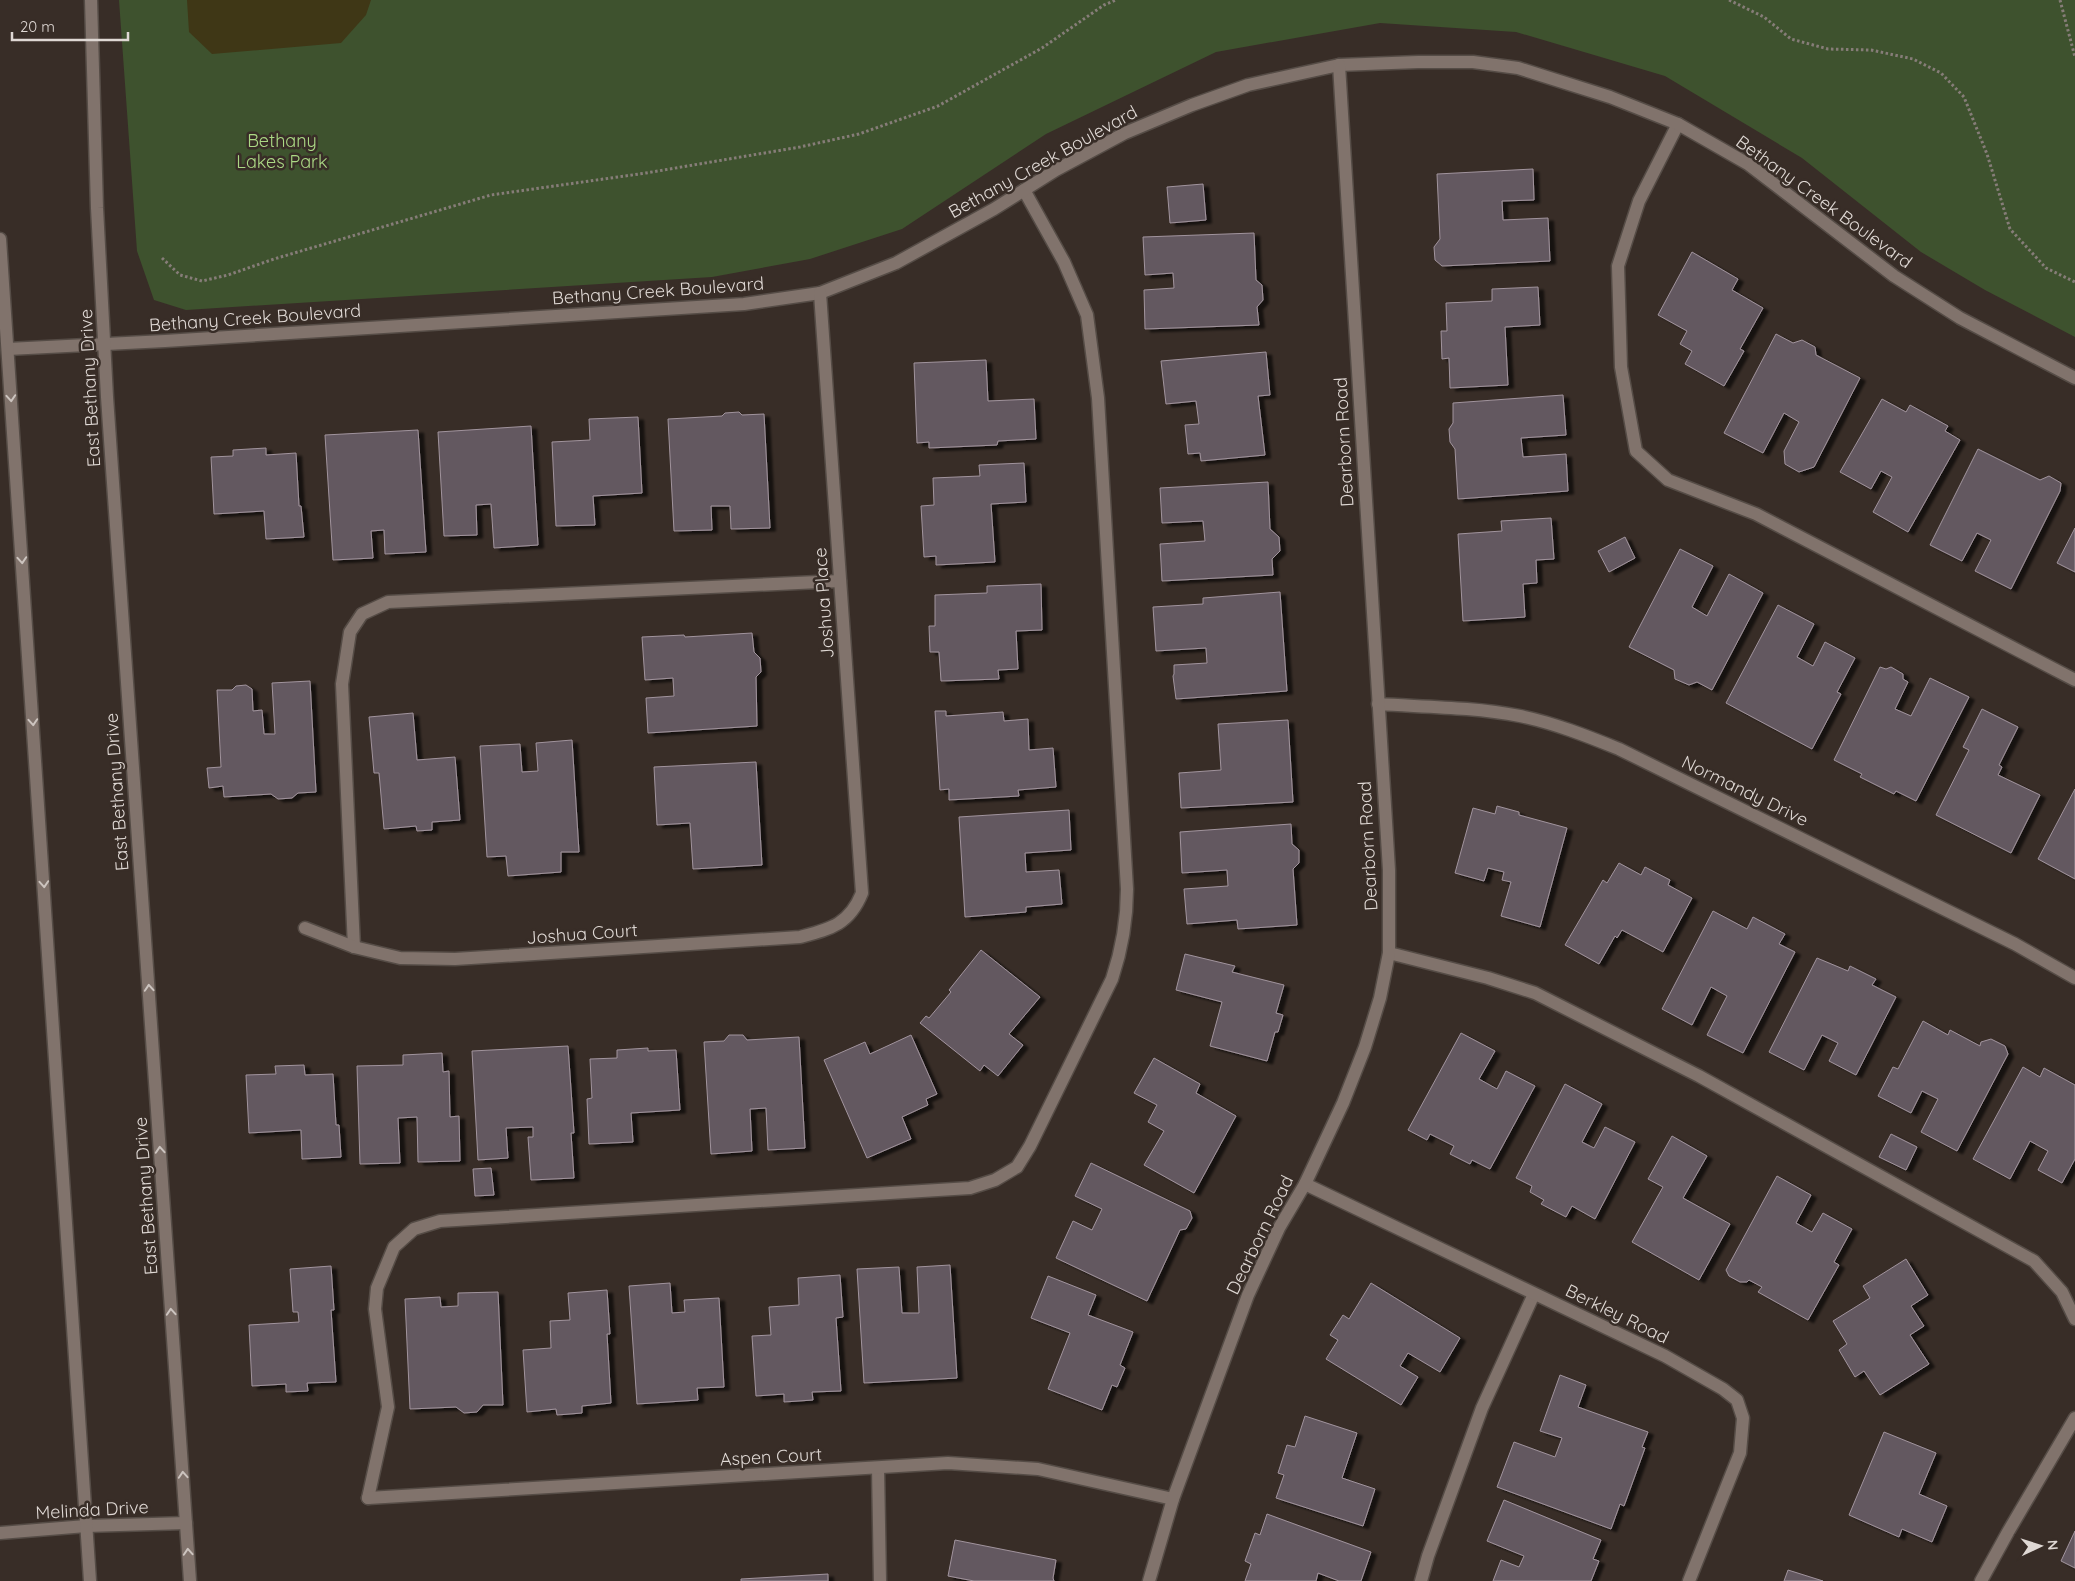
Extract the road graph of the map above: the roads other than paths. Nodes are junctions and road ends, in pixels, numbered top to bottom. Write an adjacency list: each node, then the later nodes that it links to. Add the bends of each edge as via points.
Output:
1 (91, 0): 7 (street, East Bethany Drive, via 97,208)
2 (1339, 65): 3 (street, Bethany Creek Boulevard, via 1473,62 1518,68 1610,97); 4 (street, Bethany Creek Boulevard, via 1248,85 1192,105 1125,133); 12 (street, Dearborn Road)
3 (1678, 124): 9 (street, Bethany Creek Boulevard, via 1748,164 1894,276 1960,318); 11 (street, via 1639,202 1618,266 1621,367 1636,451 1668,480 1756,514)
4 (1024, 190): 6 (street, Bethany Creek Boulevard, via 896,263); 22 (street, Aspen Court, via 1064,262 1087,316 1098,398 1127,888 1127,916 1112,980 1030,1146 1017,1166 995,1180 970,1188 440,1221 414,1229 394,1247 377,1288 375,1309 388,1407 368,1498)
5 (0, 239): 8 (street)
6 (820, 294): 7 (street, Bethany Creek Boulevard, via 734,304); 10 (street, Joshua Place)
7 (106, 345): 8 (street, Bethany Creek Boulevard); 24 (street, East Bethany Drive, one-way to 7)
8 (8, 349): 25 (street, one-way to 25)
9 (2075, 378)
10 (840, 581): 13 (street, Joshua Place, via 862,894); 15 (street, via 388,602 362,614 350,632 342,684)
11 (2075, 680)
12 (1378, 704): 16 (street, Dearborn Road, via 1389,870); 17 (street, Normandy Drive, via 1482,710 1522,716 1568,729 1619,749 2015,944)
13 (856, 908): 15 (street, Joshua Court, via 834,928 800,937 455,959 400,958)
14 (305, 928): 15 (street, Joshua Court)
15 (354, 948)
16 (1389, 953): 18 (street, Dearborn Road, via 1365,1047); 20 (street, via 1535,993 1698,1076 2034,1261 2062,1292)
17 (2075, 978)
18 (1305, 1184): 19 (street, Berkley Road); 23 (street, Dearborn Road, via 1279,1228 1248,1295)
19 (1534, 1294): 31 (street, via 1482,1408); 32 (street, Berkley Road, via 1665,1356 1737,1400 1743,1418 1740,1453)
20 (2075, 1319)
21 (2075, 1418): 33 (street)
22 (878, 1468): 23 (street, Aspen Court, via 948,1463 1038,1469); 29 (street)
23 (1173, 1498): 30 (street, Dearborn Road)
24 (186, 1523): 25 (street, Melinda Drive); 28 (street, East Bethany Drive, one-way to 24)
25 (86, 1526): 26 (street, Melinda Drive); 27 (street)
26 (0, 1532)
27 (90, 1581)
28 (190, 1581)
29 (880, 1581)
30 (1149, 1581)
31 (1421, 1581)
32 (1689, 1581)
33 (1981, 1581)

